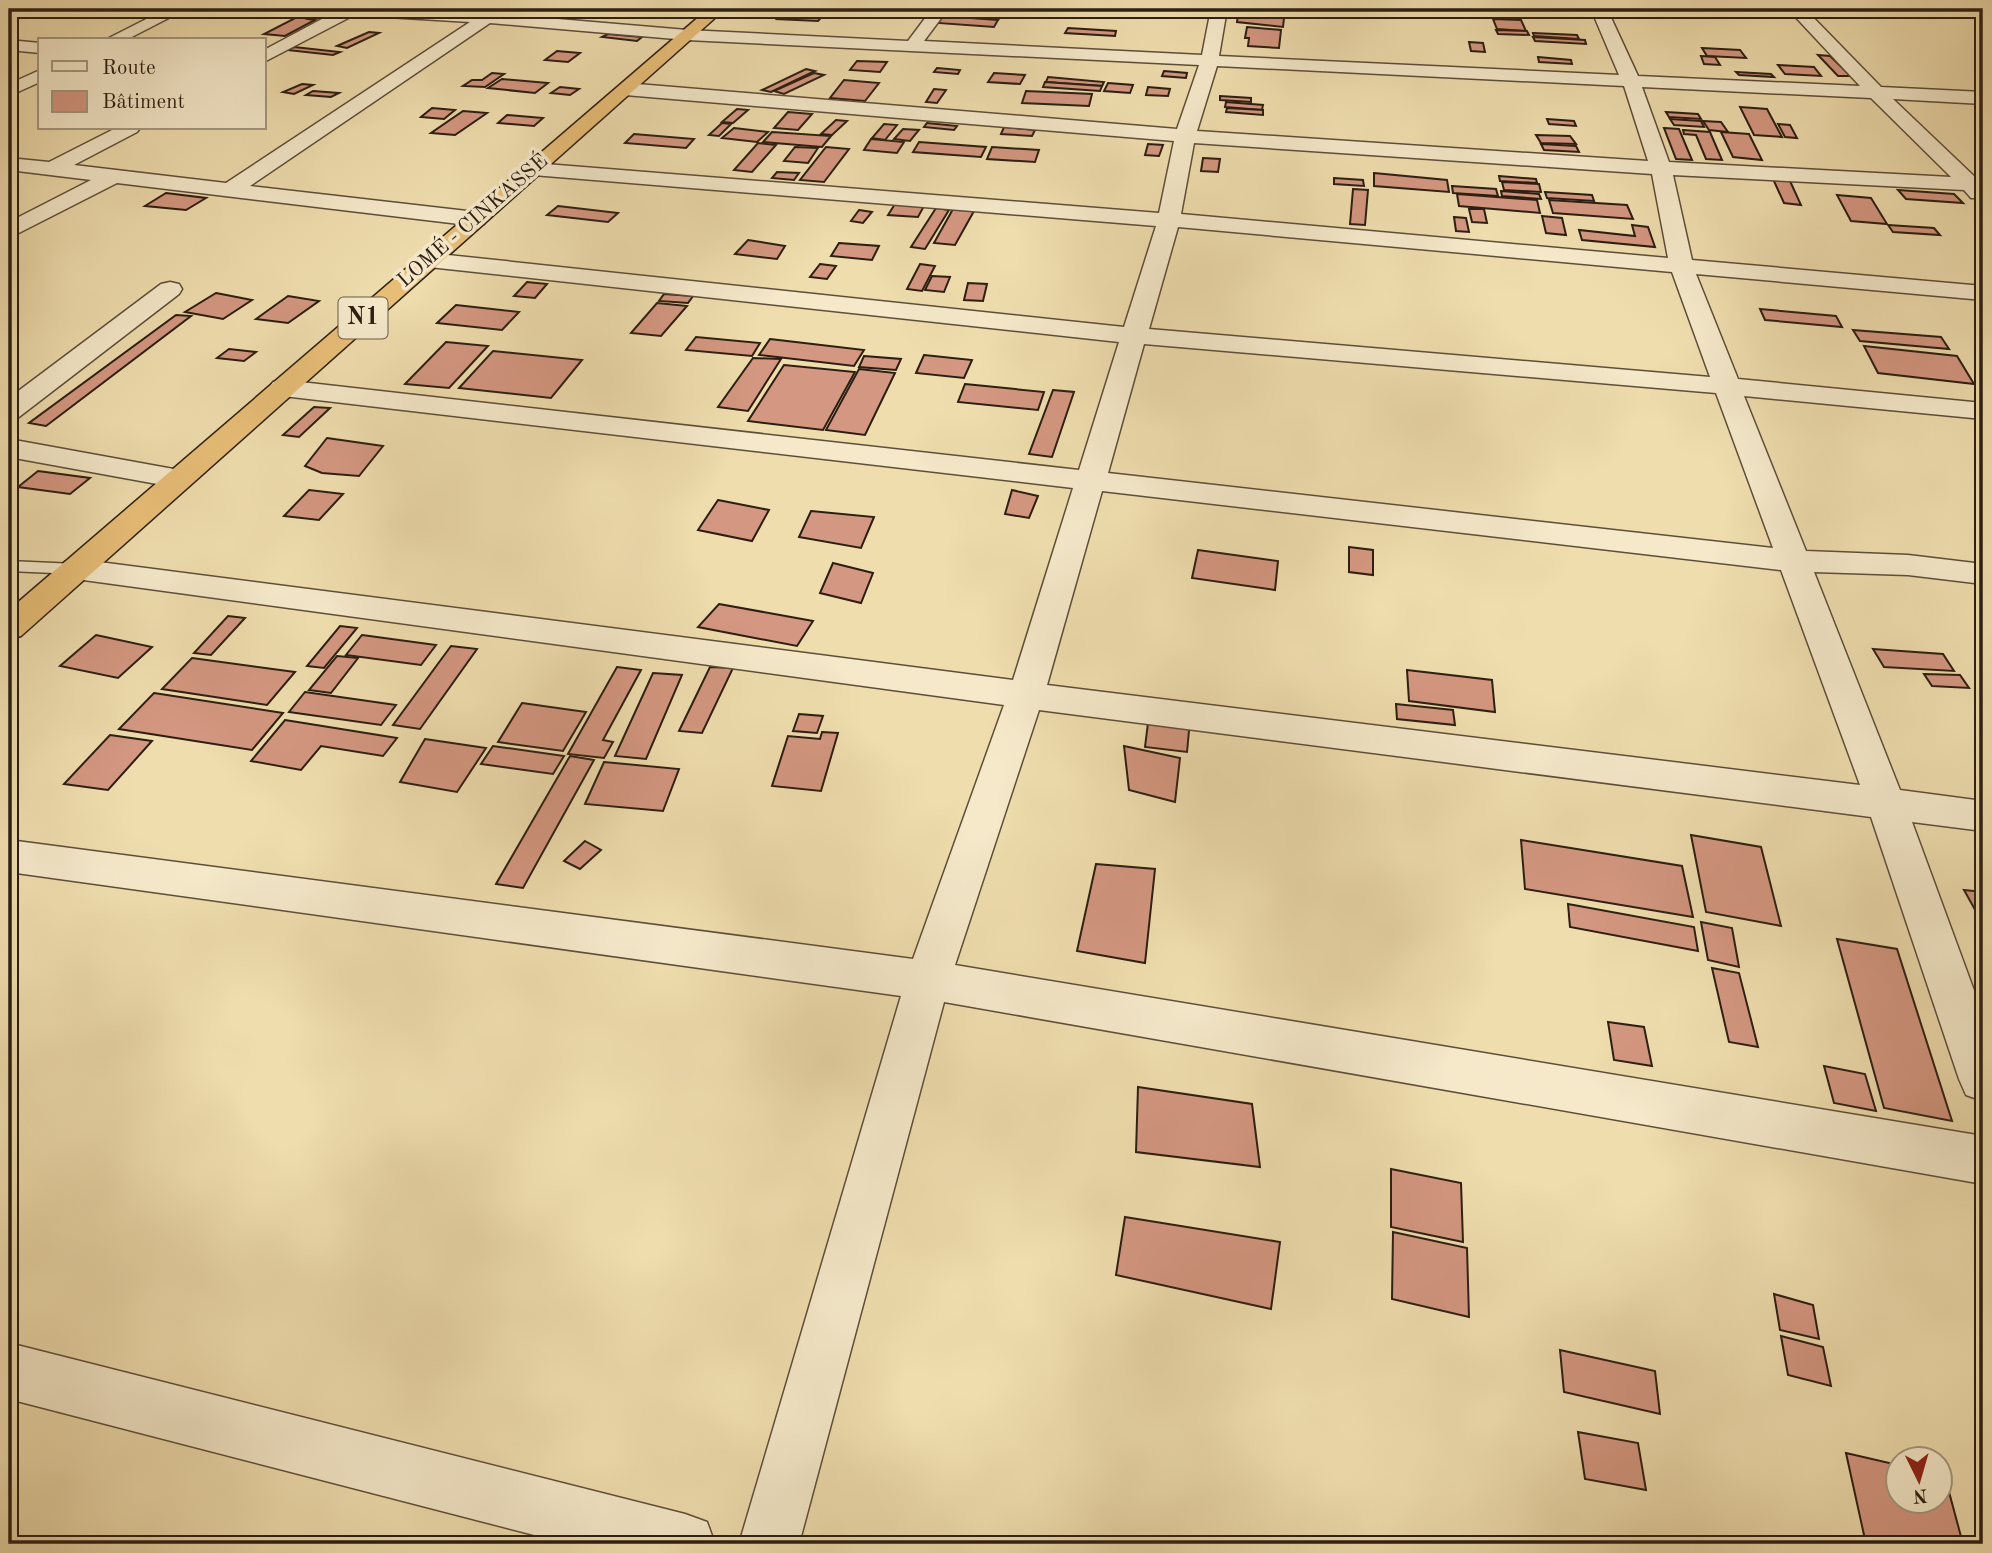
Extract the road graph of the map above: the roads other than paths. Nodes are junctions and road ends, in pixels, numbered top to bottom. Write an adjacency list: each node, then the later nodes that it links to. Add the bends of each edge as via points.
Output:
1 (178, 9): 13 (street)
2 (341, 9): 9 (street)
3 (717, 9): 12 (highway, LOMÉ - CINKASSÉ / N1)
4 (940, 9): 15 (street)
5 (1219, 9): 18 (street)
6 (1599, 9): 20 (street)
7 (1796, 9): 23 (street)
8 (1971, 9): 11 (street)
9 (351, 10): 10 (street); 17 (street)
10 (493, 14): 12 (street); 32 (street)
11 (1983, 18)
12 (687, 35): 15 (street); 21 (highway, LOMÉ - CINKASSÉ / N1)
13 (117, 38)
14 (9, 45): 16 (street)
15 (914, 45): 18 (street)
16 (38, 48)
17 (266, 56)
18 (1210, 59): 20 (street); 26 (street)
19 (38, 76): 22 (street)
20 (1631, 81): 23 (street); 30 (street)
21 (625, 89): 26 (street); 29 (highway, LOMÉ - CINKASSÉ / N1)
22 (9, 91)
23 (1876, 93): 24 (street); 33 (street)
24 (1983, 98)
25 (126, 130): 28 (street)
26 (1185, 136): 30 (street); 35 (street)
27 (9, 164): 28 (street)
28 (52, 169): 31 (street)
29 (533, 169): 34 (highway, LOMÉ - CINKASSÉ / N1); 35 (street)
30 (1661, 169): 33 (street); 38 (street)
31 (114, 176): 32 (street); 36 (street)
32 (230, 189): 34 (street)
33 (1979, 189)
34 (476, 219): 37 (highway, LOMÉ - CINKASSÉ / N1)
35 (1170, 220): 38 (street); 41 (street)
36 (9, 231)
37 (429, 260): 41 (street); 43 (highway, LOMÉ - CINKASSÉ / N1)
38 (1681, 264): 40 (street); 42 (street)
39 (170, 289): 44 (street)
40 (1983, 292)
41 (1135, 336): 42 (street); 48 (street)
42 (1726, 386): 45 (street); 49 (street)
43 (283, 388): 47 (highway, LOMÉ - CINKASSÉ / N1); 48 (street)
44 (9, 411)
45 (1983, 411)
46 (9, 448): 47 (street)
47 (179, 479): 51 (highway, LOMÉ - CINKASSÉ / N1)
48 (1091, 479): 49 (street); 54 (street)
49 (1794, 561): 52 (street, via 1908,565); 55 (street)
50 (9, 566): 51 (lane)
51 (76, 569): 53 (highway, LOMÉ - CINKASSÉ / N1); 54 (street)
52 (1983, 574)
53 (9, 628)
54 (1026, 695): 55 (street); 58 (street)
55 (1886, 804): 56 (street); 59 (street)
56 (1983, 816)
57 (9, 856): 58 (street)
58 (928, 981): 60 (street); 63 (street)
59 (1983, 1079)
60 (1983, 1160)
61 (9, 1371): 62 (street)
62 (685, 1544)
63 (769, 1544)

